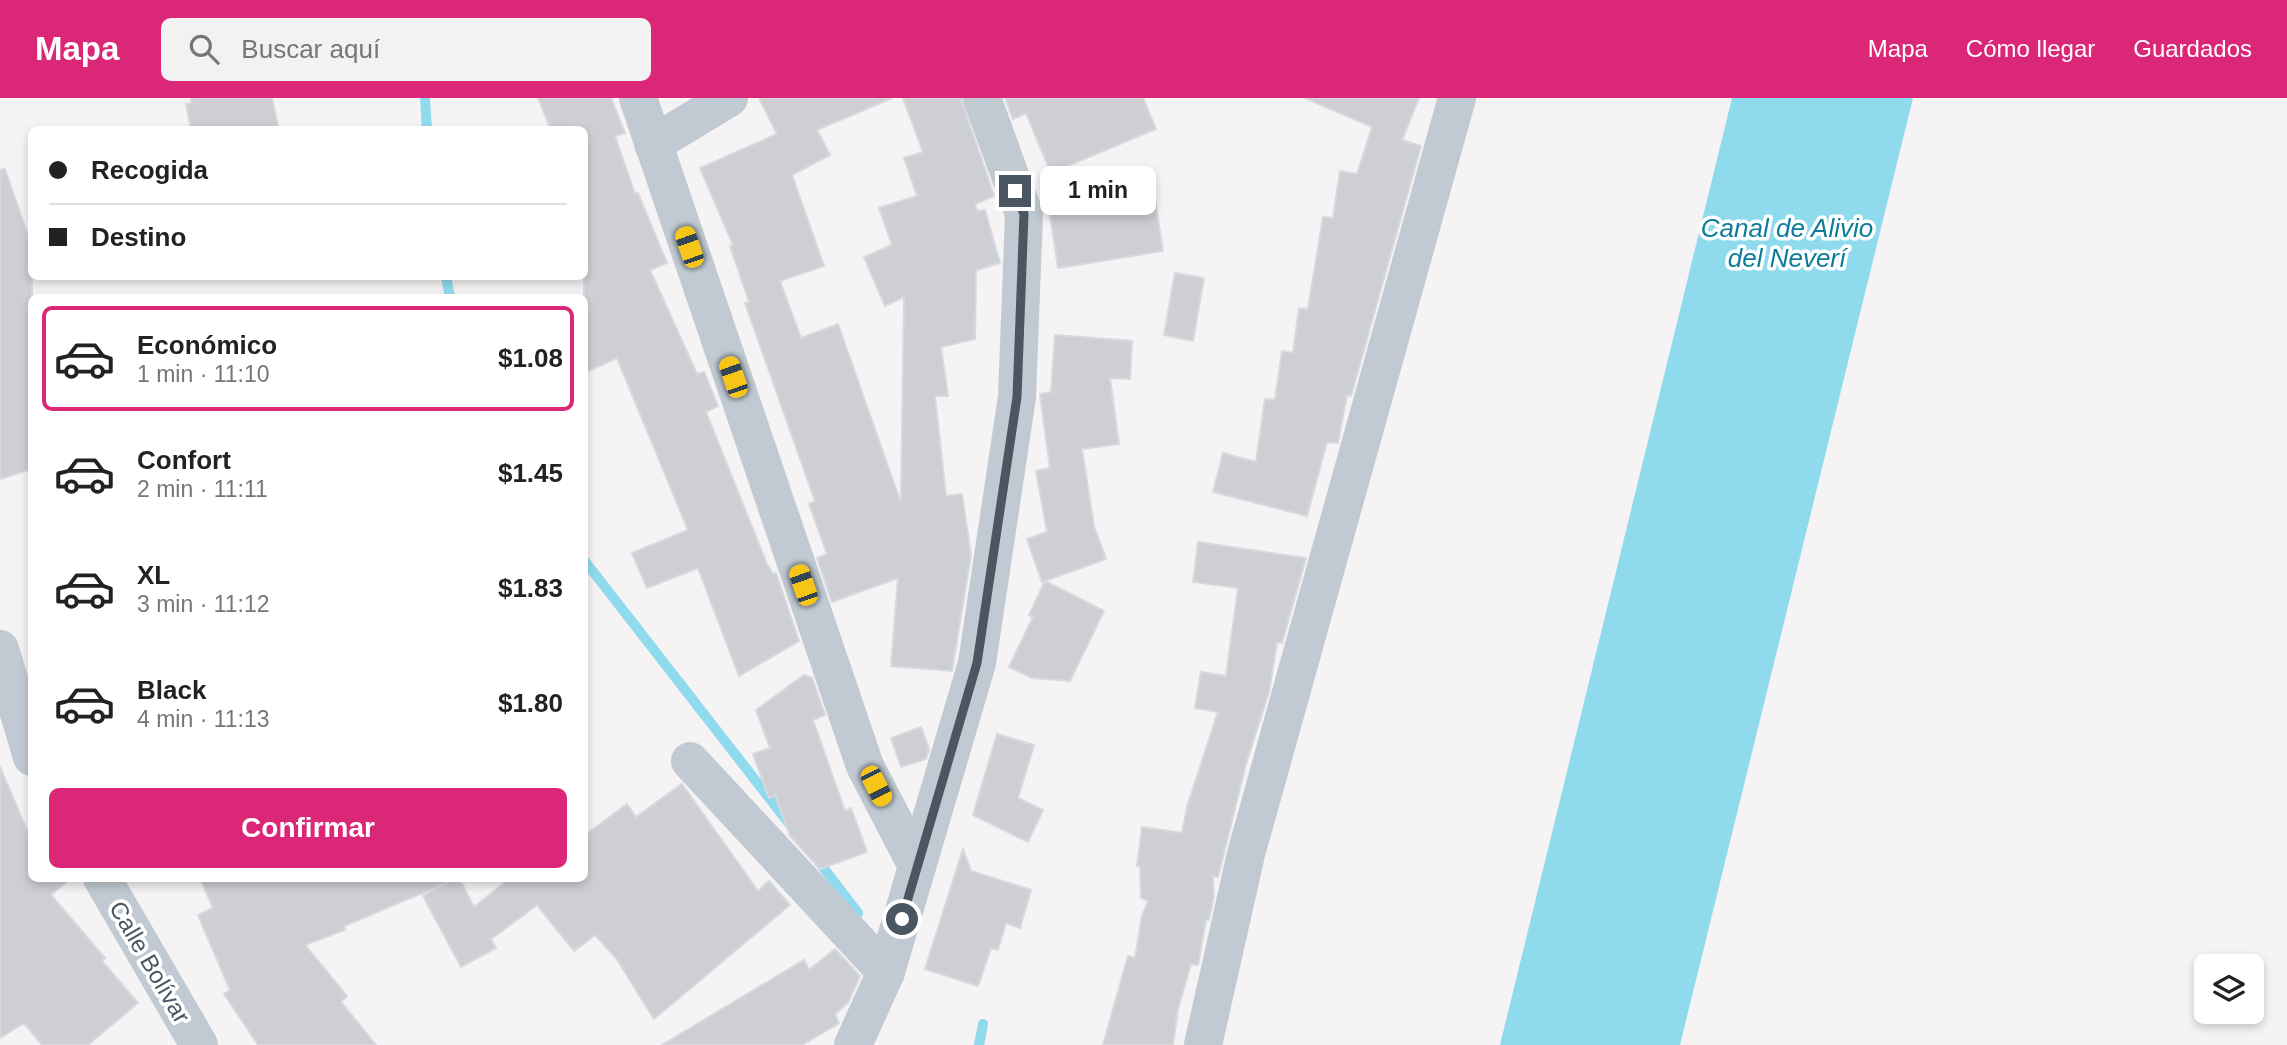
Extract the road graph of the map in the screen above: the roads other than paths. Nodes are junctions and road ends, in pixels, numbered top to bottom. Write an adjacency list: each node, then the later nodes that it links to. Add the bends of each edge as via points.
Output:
1 (638, 98): 5 (street)
2 (729, 98): 5 (street)
3 (982, 98): 9 (street, via 1024,214 1017,397 977,663)
4 (1457, 98): 14 (street, via 1246,854)
5 (653, 144): 9 (street, via 865,766)
6 (0, 649): 7 (street)
7 (28, 744)
8 (691, 761): 11 (street)
9 (917, 866): 11 (street)
10 (104, 882): 12 (street, Calle Bolívar)
11 (886, 972): 13 (street)
12 (199, 1045)
13 (853, 1045)
14 (1203, 1045)

